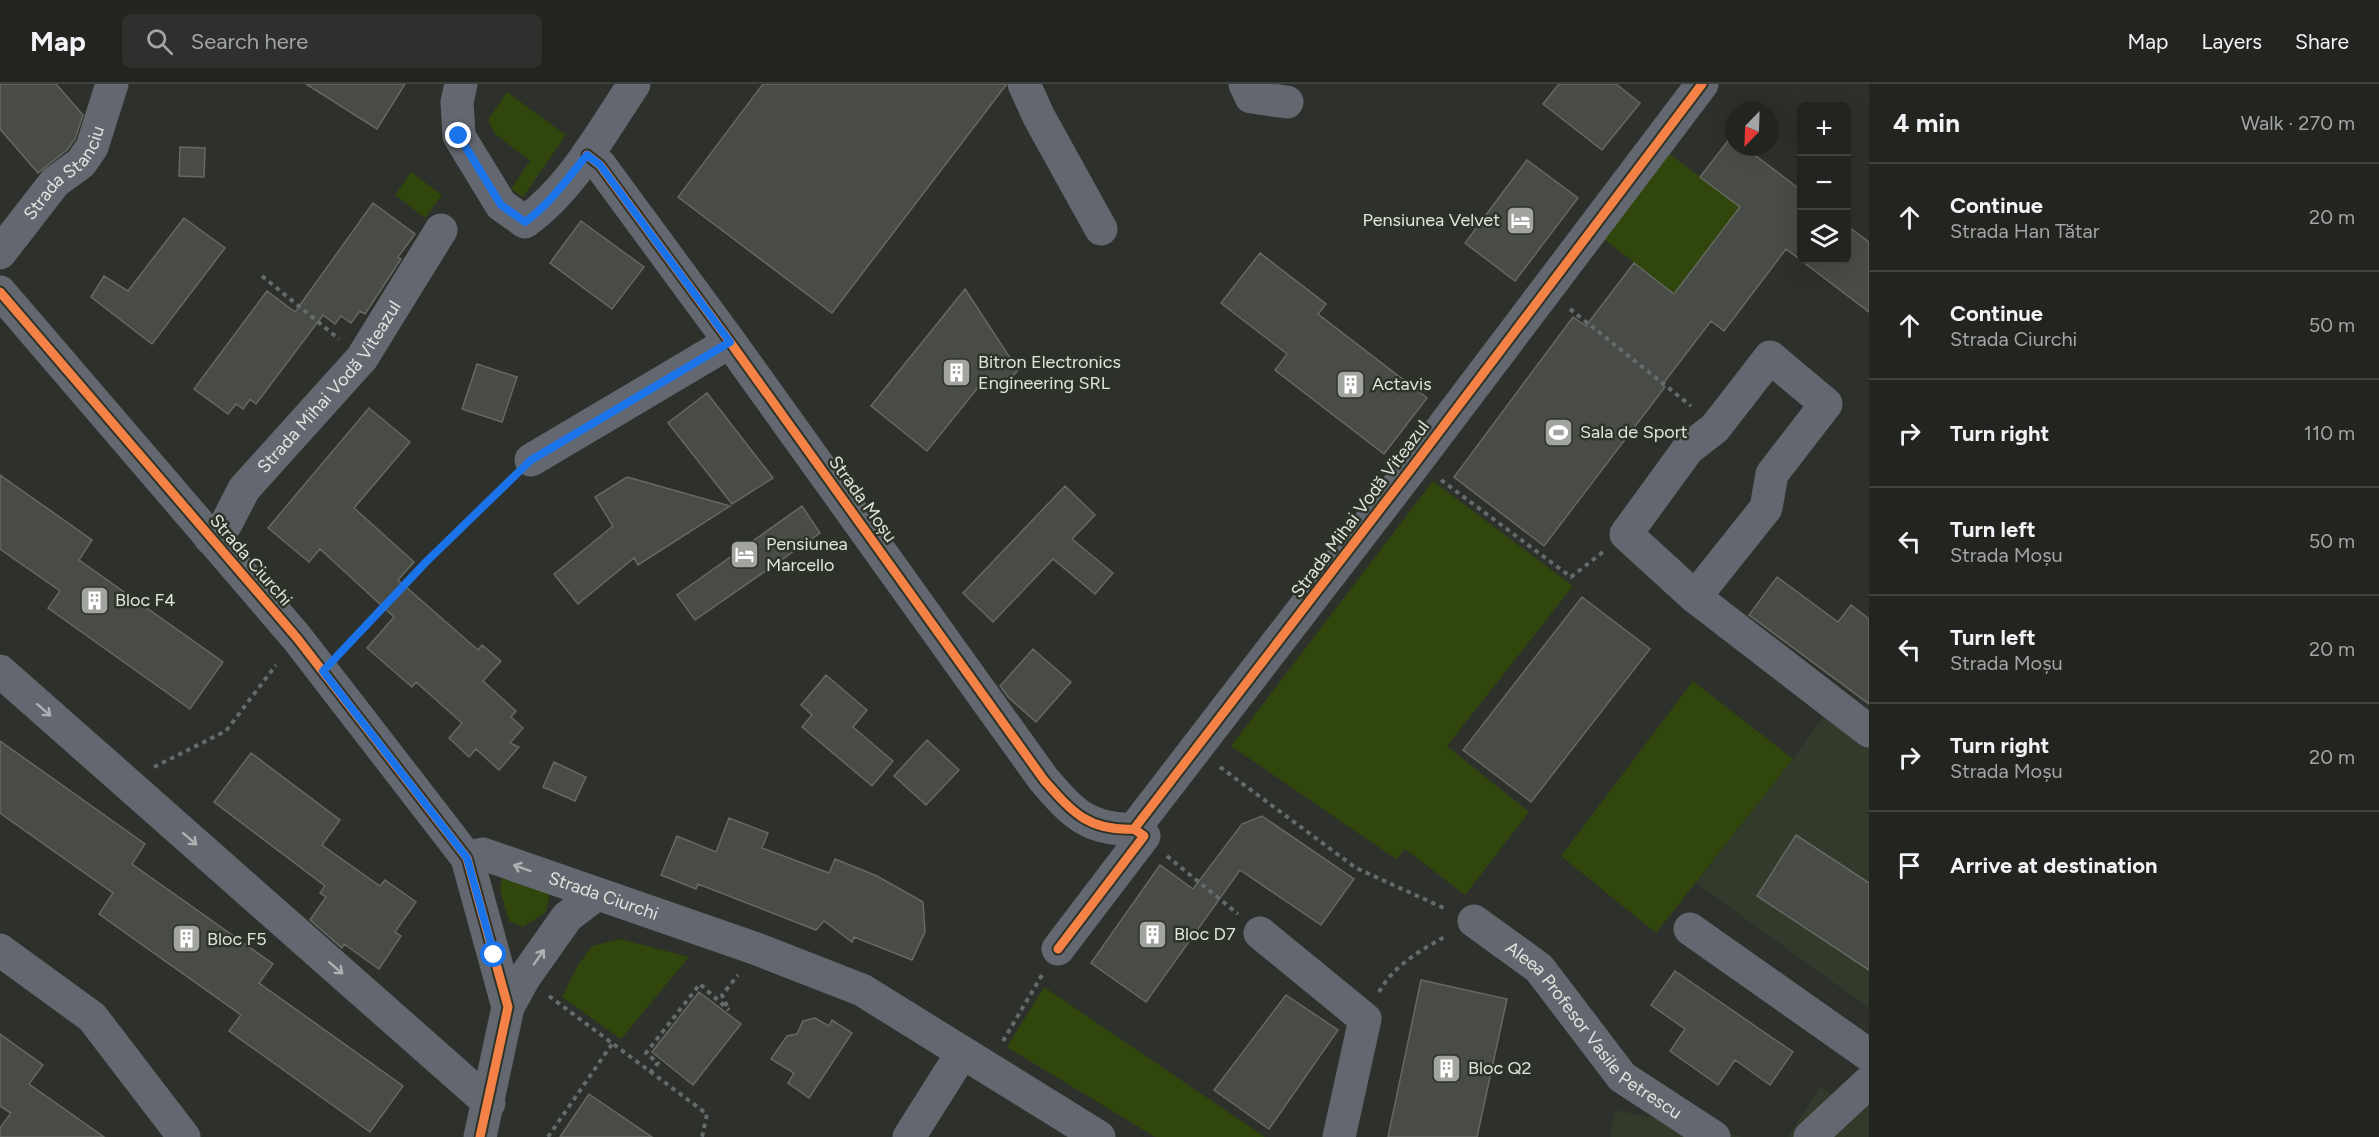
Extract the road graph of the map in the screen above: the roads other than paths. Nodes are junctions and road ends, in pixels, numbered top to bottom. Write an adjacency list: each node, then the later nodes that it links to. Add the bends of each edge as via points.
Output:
1 (112, 84): 11 (street, Strada Stanciu, via 92,147 81,163 55,182)
2 (461, 84): 8 (street, via 457,102 459,136 501,205 525,222)
3 (634, 84): 8 (street)
4 (1024, 84): 9 (street)
5 (1245, 84): 7 (street, via 1251,97)
6 (1702, 84): 19 (street, Strada Mihai Vodă Viteazul, via 1196,749)
7 (1287, 102)
8 (587, 155): 13 (street, Strada Moșu, via 600,165)
9 (1101, 229)
10 (441, 230): 15 (street, Strada Mihai Vodă Viteazul, via 362,358 244,489 226,524)
11 (0, 253)
12 (0, 292): 15 (street, Strada Ciurchi)
13 (730, 342): 14 (street); 19 (street, Strada Moșu, via 1044,780 1085,820)
14 (531, 460)
15 (210, 538): 20 (street, Strada Ciurchi, via 297,638)
16 (1695, 597): 16 (street, via 1626,534 1688,449 1715,428 1770,357 1826,404 1772,474 1766,508); 18 (street)
17 (0, 671): 31 (street, one-way to 31)
18 (1869, 731)
19 (1139, 832): 25 (street, Strada Mihai Vodă Viteazul)
20 (467, 858): 21 (street, Strada Ciurchi, one-way to 20, via 483,854); 27 (street)
21 (597, 894): 27 (street, one-way to 21, via 567,917); 29 (street, Strada Ciurchi, via 862,990)
22 (1474, 921): 37 (street, Aleea Profesor Vasile Petrescu, via 1539,968 1622,1077)
23 (1690, 929): 28 (street)
24 (1260, 933): 36 (street, via 1365,1019)
25 (1058, 949)
26 (0, 950): 32 (street, via 92,1017)
27 (508, 1007): 31 (street)
28 (1869, 1055)
29 (974, 1061): 34 (street); 35 (street, Strada Ciurchi)
30 (1869, 1082): 38 (street)
31 (489, 1103): 33 (street)
32 (184, 1137)
33 (480, 1137)
34 (909, 1137)
35 (1099, 1137)
36 (1339, 1137)
37 (1714, 1137)
38 (1810, 1137)

